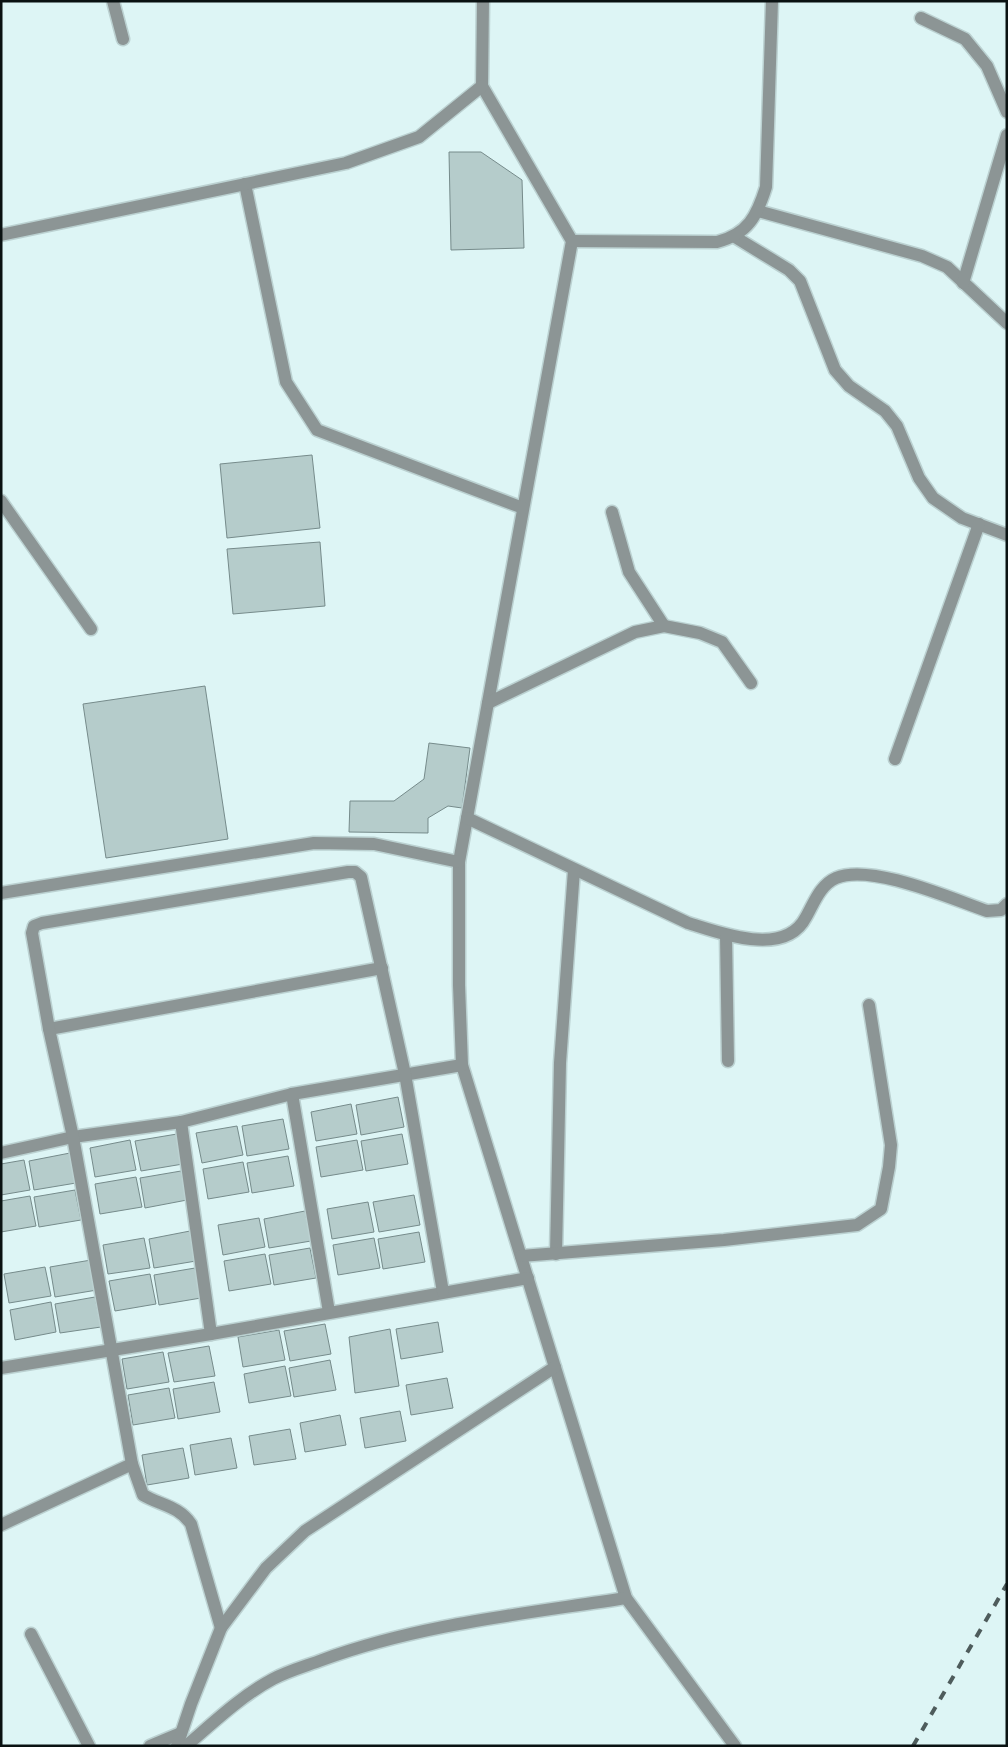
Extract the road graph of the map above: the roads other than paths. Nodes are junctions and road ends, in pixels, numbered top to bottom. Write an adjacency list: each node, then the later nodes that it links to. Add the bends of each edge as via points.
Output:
1 (113, 1): 5 (street)
2 (483, 1): 6 (street)
3 (772, 1): 10 (street, via 766,187)
4 (921, 18): 7 (street, via 965,39 987,66)
5 (123, 38)
6 (482, 86): 9 (street, via 419,137 346,163); 13 (street)
7 (1007, 112)
8 (1007, 135): 14 (street)
9 (245, 184): 11 (street); 17 (street, via 286,382 317,430)
10 (758, 211): 12 (street); 14 (street, via 922,256 947,267)
11 (1, 235)
12 (735, 237): 13 (street, via 717,242); 19 (street, via 789,270 800,282 835,370 849,386 885,411 897,426 919,478 933,498 962,518)
13 (572, 241): 17 (street)
14 (963, 283): 15 (street)
15 (1007, 323)
16 (1, 501): 22 (street)
17 (523, 508): 24 (street)
18 (612, 512): 21 (street, via 629,572)
19 (979, 524): 20 (street); 25 (street)
20 (1007, 535)
21 (664, 626): 23 (street, via 700,633 722,642); 24 (street, via 635,632)
22 (91, 628)
23 (752, 683)
24 (488, 703): 26 (street)
25 (895, 759)
26 (467, 818): 27 (street); 28 (street)
27 (459, 862): 29 (street, via 374,844 314,842); 36 (street)
28 (574, 870): 31 (street, via 688,922); 42 (street, via 560,1063)
29 (1, 893)
30 (1007, 904): 31 (street, via 1000,910 987,911 894,879 857,875 836,878 820,891 803,924 790,935 759,941)
31 (726, 935): 35 (street)
32 (382, 968): 34 (street); 34 (street, via 361,877 355,872 42,923 34,926 32,933); 37 (street)
33 (869, 1005): 42 (street, via 891,1145 881,1209 857,1225)
34 (49, 1029): 40 (street)
35 (728, 1062)
36 (462, 1065): 37 (street); 43 (street)
37 (405, 1074): 38 (street); 45 (street)
38 (292, 1094): 39 (street); 46 (street)
39 (181, 1122): 40 (street); 47 (street)
40 (73, 1137): 41 (street); 48 (street)
41 (1, 1153)
42 (556, 1254): 43 (street)
43 (522, 1256): 44 (street)
44 (528, 1278): 45 (street); 49 (street)
45 (442, 1292): 46 (street)
46 (329, 1312): 47 (street)
47 (211, 1334): 48 (street)
48 (111, 1351): 50 (street); 51 (street)
49 (556, 1367): 53 (street); 54 (street, via 305,1531 266,1568)
50 (1, 1368)
51 (132, 1464): 52 (street); 54 (street, via 143,1495 159,1505 175,1508 191,1524)
52 (1, 1525)
53 (626, 1598): 60 (street, via 453,1624 333,1656 273,1678 234,1705); 61 (street)
54 (221, 1628): 56 (street)
55 (31, 1634): 57 (street)
56 (181, 1733): 58 (street); 59 (street)
57 (89, 1746)
58 (150, 1746)
59 (177, 1746)
60 (186, 1746)
61 (735, 1746)

